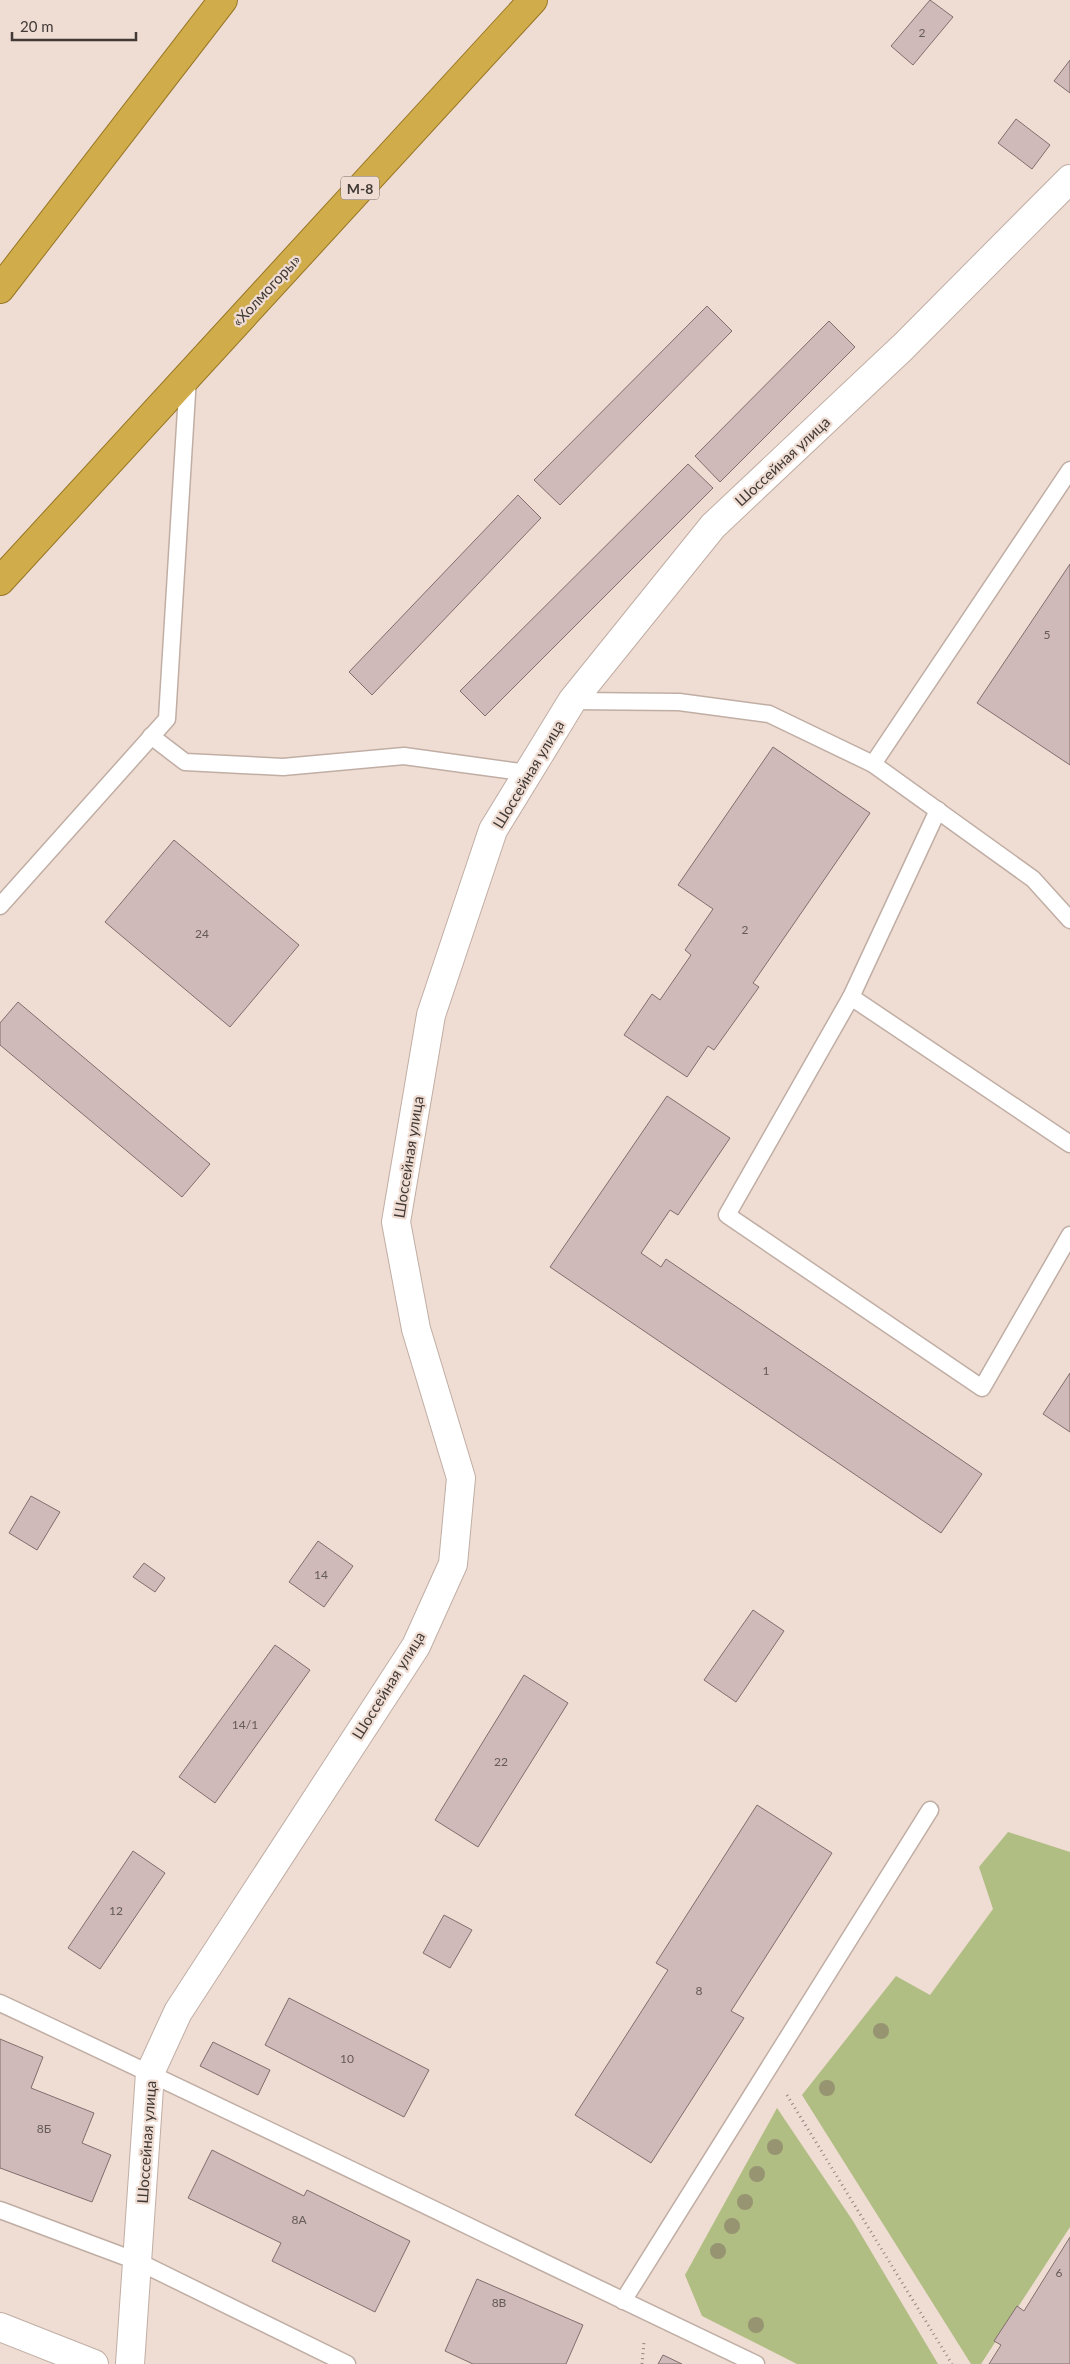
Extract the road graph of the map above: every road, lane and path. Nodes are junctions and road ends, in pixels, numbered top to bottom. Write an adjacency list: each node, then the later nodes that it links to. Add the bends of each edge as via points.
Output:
1 (533, 0): 5 (highway, «Холмогоры» / М-8)
2 (218, 4): 4 (highway)
3 (1070, 180): 8 (street, Шоссейная улица, via 903,347 713,526)
4 (0, 289)
5 (188, 375): 7 (highway, «Холмогоры» / М-8); 9 (lane, via 167,718)
6 (1070, 470): 10 (lane)
7 (0, 581)
8 (572, 701): 10 (lane, via 679,702 769,714); 11 (street, Шоссейная улица)
9 (151, 736): 11 (lane, via 185,762 283,767 404,756); 13 (lane)
10 (873, 764): 12 (lane)
11 (528, 773): 21 (street, Шоссейная улица, via 493,830 431,1015 396,1222 416,1329 461,1478 453,1564 416,1646 178,2012)
12 (938, 810): 14 (lane, via 1033,879); 15 (lane)
13 (0, 906)
14 (1070, 920)
15 (852, 997): 16 (lane); 17 (lane, via 727,1215 982,1388)
16 (1070, 1144)
17 (1070, 1235)
18 (930, 1810): 20 (lane)
19 (0, 2003): 21 (lane)
20 (769, 2066): 24 (lane); 30 (path)
21 (150, 2073): 23 (street, Шоссейная улица); 24 (lane)
22 (0, 2210): 23 (lane)
23 (138, 2262): 27 (street, Шоссейная улица); 28 (lane)
24 (622, 2301): 29 (lane)
25 (0, 2327): 26 (street)
26 (94, 2364)
27 (130, 2364)
28 (347, 2364)
29 (756, 2364)
30 (952, 2364)

